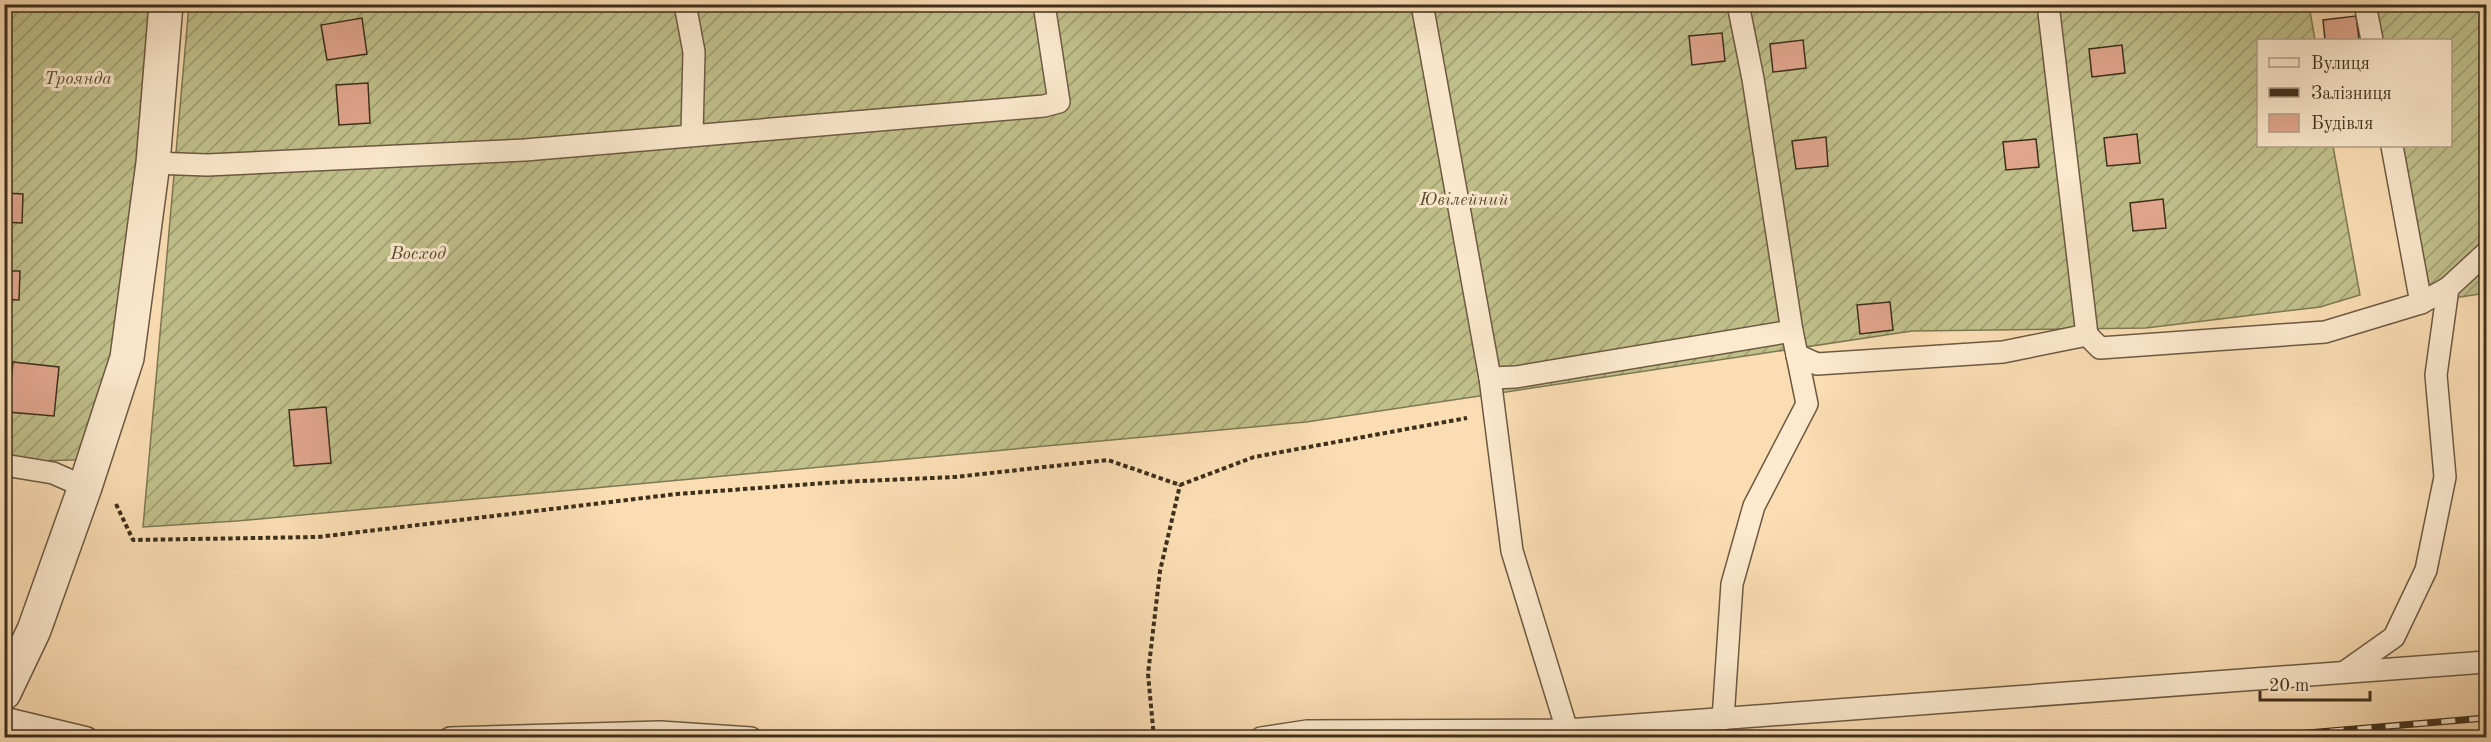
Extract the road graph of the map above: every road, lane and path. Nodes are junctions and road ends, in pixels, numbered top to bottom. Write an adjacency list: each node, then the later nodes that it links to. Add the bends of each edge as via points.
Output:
1 (166, 4): 11 (street)
2 (686, 4): 9 (lane, via 694,52)
3 (1044, 4): 9 (lane, via 1059,102)
4 (1422, 4): 18 (lane)
5 (1738, 4): 15 (lane)
6 (2048, 4): 16 (lane)
7 (2365, 4): 8 (lane)
8 (2372, 39)
9 (692, 134): 11 (lane, via 525,150 207,165)
10 (2392, 147): 14 (lane)
11 (153, 163): 22 (street, via 127,358)
12 (2487, 253): 13 (lane)
13 (2448, 288): 14 (lane); 24 (lane, via 2436,375 2445,477 2426,570 2394,637)
14 (2421, 303): 16 (lane, via 2325,332 2100,348)
15 (1792, 331): 17 (lane); 18 (lane)
16 (2087, 335): 17 (lane, via 2003,352 1817,364)
17 (1797, 355): 27 (lane, via 1807,404 1754,506 1732,584)
18 (1490, 378): 19 (lane)
19 (1494, 414): 21 (path, via 1254,457); 28 (lane, via 1512,551)
20 (4, 465): 22 (lane, via 53,473)
21 (1180, 485): 22 (path, via 1108,460 955,477 677,494 318,537 133,540); 32 (path, via 1160,571 1148,674)
22 (99, 492): 25 (street)
23 (2487, 662): 24 (lane)
24 (2345, 672): 27 (lane)
25 (4, 693)
26 (4, 718): 29 (lane)
27 (1724, 719): 28 (lane)
28 (1567, 730): 33 (lane, via 1307,731)
29 (87, 738)
30 (450, 738): 31 (lane, via 660,732)
31 (752, 738)
32 (1154, 738)
33 (1260, 738)

